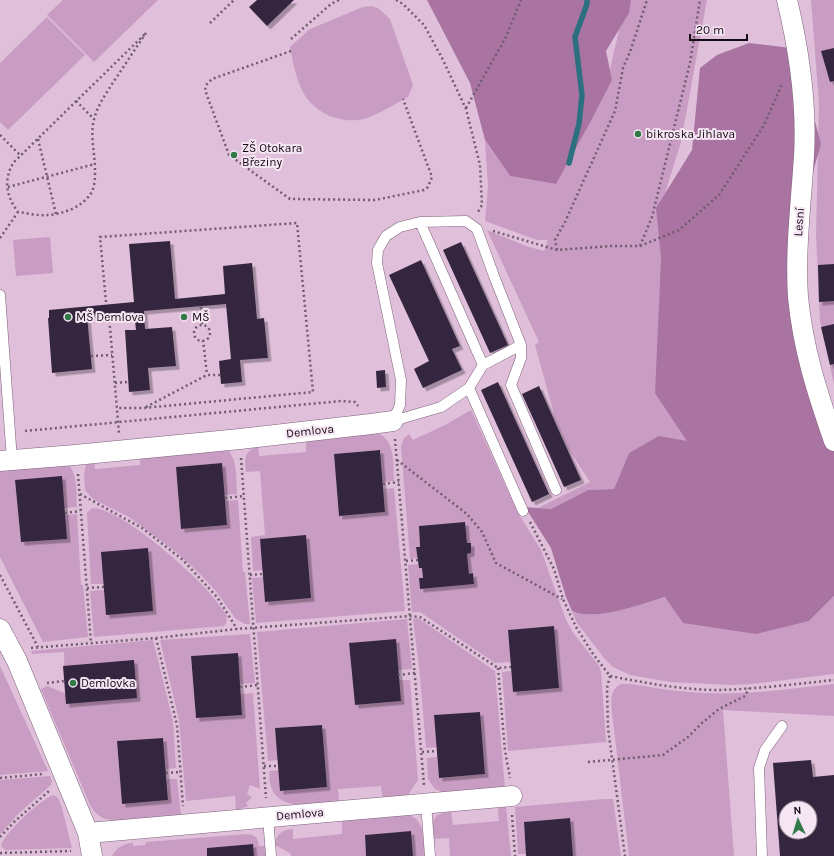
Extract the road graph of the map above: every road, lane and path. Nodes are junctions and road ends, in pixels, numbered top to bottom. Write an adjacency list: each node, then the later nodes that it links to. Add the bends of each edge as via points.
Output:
1 (234, 0): 9 (path)
2 (339, 0): 10 (path)
3 (396, 0): 8 (path)
4 (520, 0): 15 (path, via 506,37)
5 (647, 0): 29 (path, via 623,68 615,111 566,222 555,240)
6 (700, 0): 28 (path, via 690,63 652,217)
7 (787, 0): 12 (street, Lesní, via 799,53)
8 (403, 2): 15 (path, via 424,24)
9 (210, 23)
10 (291, 39)
11 (291, 51): 13 (path, via 212,79 205,90 229,155 290,199 375,200 424,190 432,177)
12 (800, 70): 28 (path, via 781,84 764,125 719,195 679,230); 52 (street, Lesní, via 804,154 797,254 798,298 810,367)
13 (403, 99)
14 (76, 101): 16 (path); 16 (path, via 146,33 101,101); 18 (path)
15 (466, 109): 26 (path, via 480,165 482,191 482,205)
16 (94, 119): 20 (path, via 92,135)
17 (0, 135): 19 (path)
18 (37, 138): 19 (path); 21 (path)
19 (20, 155): 22 (path, via 7,175)
20 (95, 164): 21 (path); 24 (path, via 94,184 90,196 82,203)
21 (47, 177): 22 (path); 24 (path)
22 (8, 187): 23 (path, via 12,204)
23 (18, 212): 24 (path, via 45,216); 27 (path)
24 (56, 214)
25 (420, 222): 26 (lane, via 466,220); 39 (lane); 47 (lane, via 400,227 386,236 378,250 377,263 401,380 400,405)
26 (471, 224): 29 (path); 36 (lane, via 477,229)
27 (0, 238)
28 (640, 246): 29 (path)
29 (557, 250)
30 (0, 295): 50 (lane)
31 (106, 302): 46 (path, via 100,237 297,223 313,392)
32 (201, 306): 34 (path)
33 (109, 316): 37 (path)
34 (202, 325): 35 (path, via 208,327 210,332 208,338); 35 (path, via 197,327 195,332 196,337)
35 (203, 340): 40 (path)
36 (521, 345): 39 (lane); 58 (lane, via 522,358 510,384)
37 (112, 355): 38 (path); 43 (path)
38 (91, 356)
39 (483, 365): 44 (lane)
40 (207, 375): 41 (path); 46 (path)
41 (220, 375)
42 (128, 382): 43 (path)
43 (115, 383): 45 (path)
44 (469, 388): 47 (lane, via 441,407); 62 (lane)
45 (117, 408): 46 (path); 48 (path)
46 (144, 408)
47 (393, 421): 49 (street, Demlova)
48 (118, 423): 49 (path, via 341,401 355,402); 50 (path); 53 (path)
49 (372, 424): 51 (street, Demlova)
50 (10, 432): 55 (lane)
51 (240, 439): 53 (street, Demlova); 60 (path)
52 (834, 441)
53 (121, 451): 54 (street, Demlova)
54 (76, 455): 55 (street, Demlova); 59 (path)
55 (6, 460)
56 (399, 482): 57 (path); 66 (path); 72 (path, via 397,459 467,514 482,532 496,563)
57 (383, 484)
58 (556, 490)
59 (80, 494): 63 (path); 76 (path, via 142,528 183,560 217,597)
60 (244, 496): 61 (path); 67 (path)
61 (225, 498)
62 (523, 510): 72 (path, via 554,569)
63 (80, 511): 64 (path); 71 (path)
64 (65, 513)
65 (418, 560): 66 (path)
66 (406, 561): 73 (path)
67 (250, 574): 68 (path); 74 (path)
68 (263, 574)
69 (0, 575): 78 (path, via 38,647)
70 (104, 587): 71 (path)
71 (87, 588): 78 (path)
72 (563, 599): 83 (path, via 576,627)
73 (410, 616): 74 (path); 80 (path, via 420,617); 81 (path)
74 (254, 628): 76 (path); 85 (path)
75 (0, 629): 104 (street, via 17,661)
76 (237, 629): 77 (path)
77 (156, 638): 78 (path); 95 (path, via 177,725)
78 (91, 643)
79 (511, 667): 80 (path)
80 (498, 668): 100 (path, via 505,751)
81 (415, 673): 82 (path); 90 (path)
82 (398, 675)
83 (610, 676): 87 (path, via 670,686 718,690); 91 (path, via 607,706)
84 (834, 680): 87 (path)
85 (258, 685): 86 (path); 93 (path)
86 (240, 687)
87 (749, 688): 91 (path, via 745,696 719,709 663,755)
88 (782, 726): 112 (lane, via 765,750 759,768)
89 (437, 751): 90 (path)
90 (422, 752): 101 (path)
91 (612, 760): 92 (path); 111 (path)
92 (588, 762)
93 (264, 766): 94 (path); 102 (path)
94 (278, 766)
95 (180, 772): 96 (path); 103 (path)
96 (166, 773)
97 (46, 774): 98 (path)
98 (0, 778)
99 (53, 786): 105 (path)
100 (512, 796): 101 (street, Demlova); 110 (path)
101 (426, 803): 102 (street, Demlova); 109 (lane)
102 (268, 817): 103 (street, Demlova); 108 (lane)
103 (184, 824): 104 (street, Demlova)
104 (88, 833): 107 (street)
105 (0, 837)
106 (0, 853): 107 (path)
107 (84, 853)
108 (271, 856)
109 (430, 856)
110 (515, 856)
111 (625, 856)
112 (762, 856)

